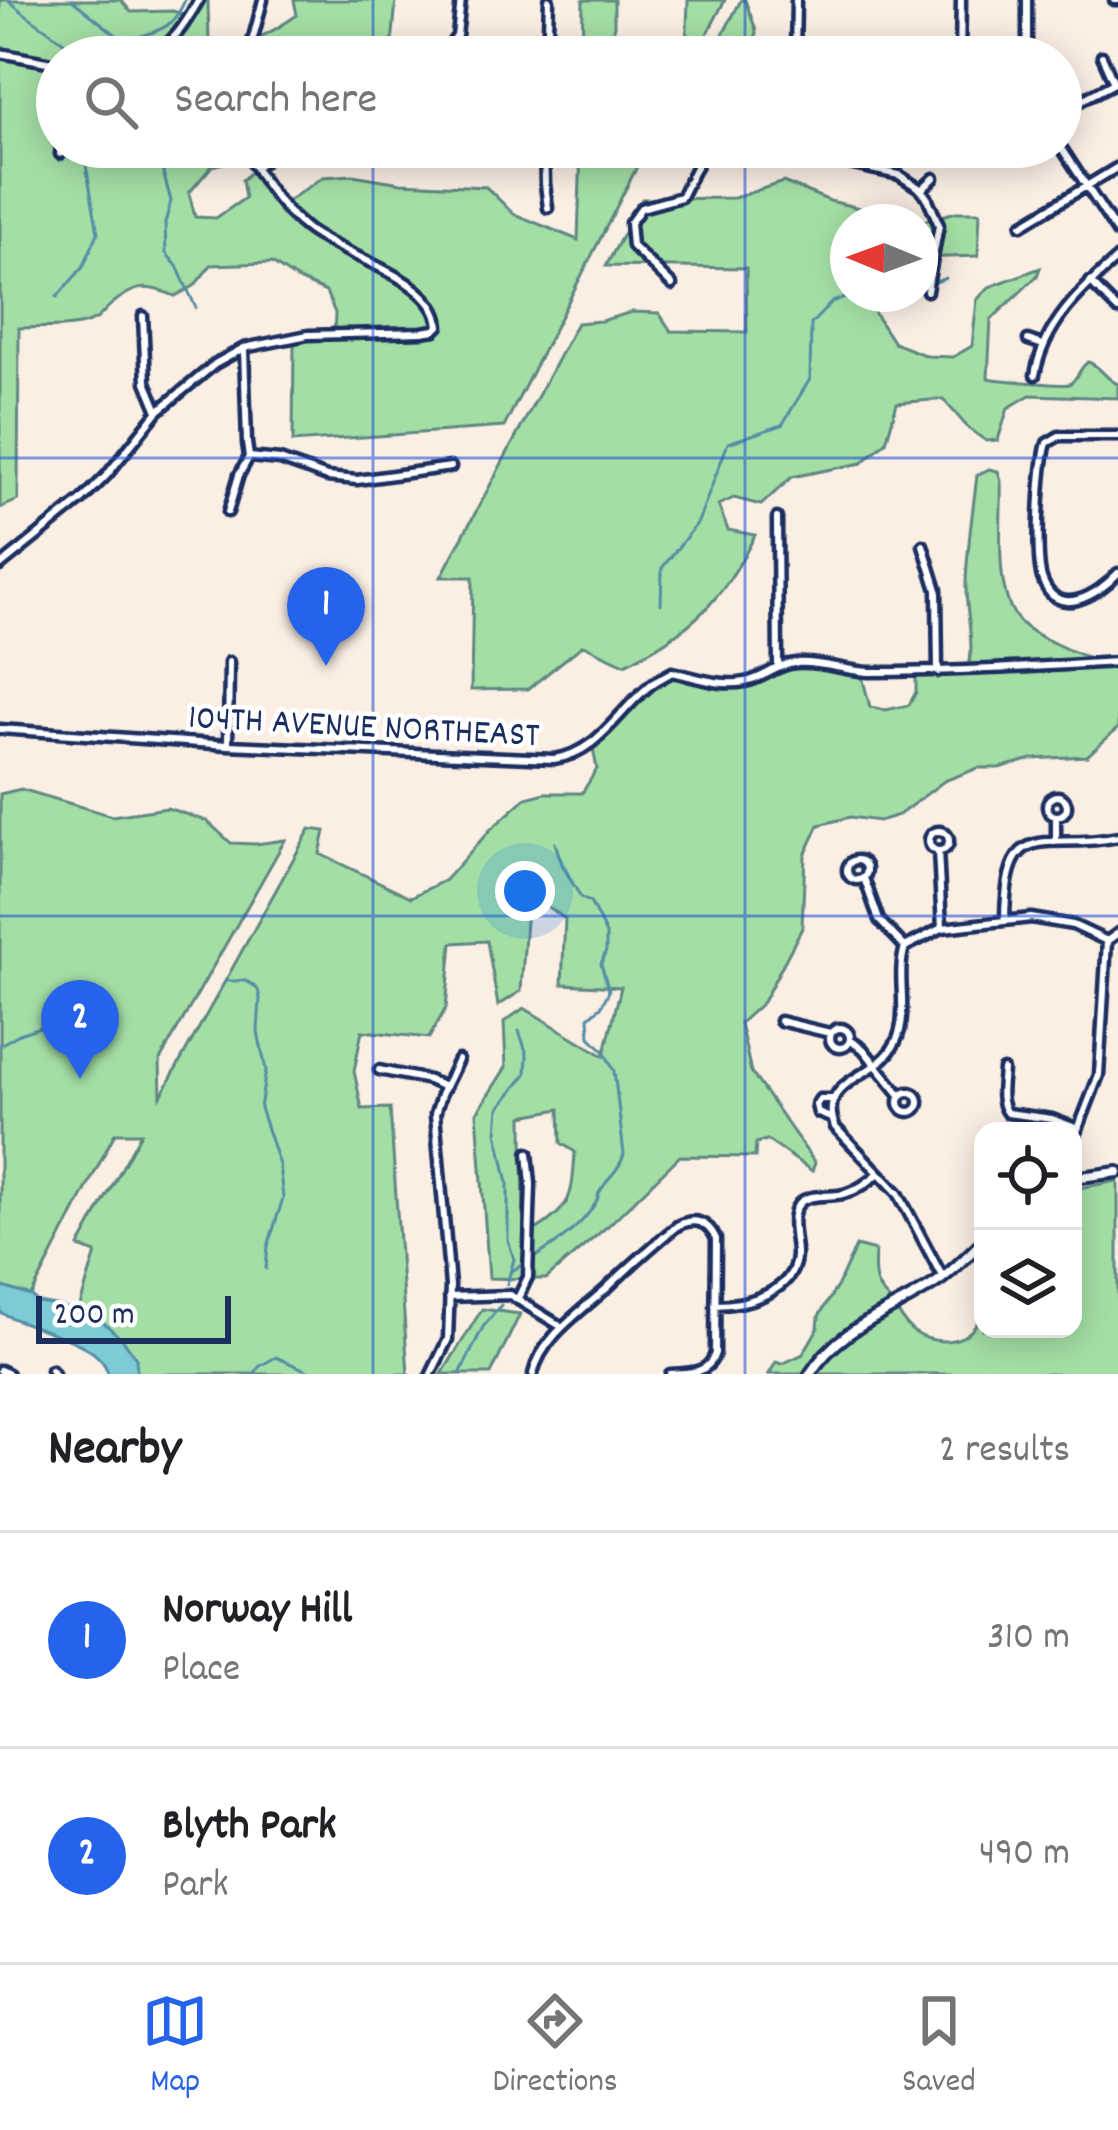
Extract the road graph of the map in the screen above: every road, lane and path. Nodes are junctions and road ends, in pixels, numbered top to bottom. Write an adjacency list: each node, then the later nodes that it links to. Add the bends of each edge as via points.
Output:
1 (199, 0): 8 (street)
2 (263, 0): 9 (street)
3 (461, 0): 10 (street)
4 (549, 0): 11 (street)
5 (796, 0): 12 (street)
6 (961, 0): 13 (street)
7 (1027, 0): 14 (street)
8 (176, 36)
9 (254, 36)
10 (457, 36)
11 (548, 36)
12 (795, 36)
13 (960, 36)
14 (1027, 36)
15 (0, 53): 17 (street)
16 (1102, 56): 18 (street)
17 (36, 60)
18 (1116, 82): 19 (street)
19 (1082, 100)
20 (1118, 166): 27 (street)
21 (257, 168): 40 (street, via 295,220 413,286 439,320 422,332 308,335)
22 (544, 168): 30 (street)
23 (696, 168): 35 (street, via 681,197 641,208 630,223 632,246)
24 (865, 168): 28 (street)
25 (1076, 168): 27 (street)
26 (934, 178): 28 (street)
27 (1088, 184): 31 (street); 32 (street)
28 (921, 190): 29 (street)
29 (930, 204)
30 (548, 208)
31 (1022, 225)
32 (1118, 234)
33 (1118, 258): 34 (street)
34 (1090, 282): 36 (street); 39 (street)
35 (672, 285)
36 (1118, 310)
37 (142, 316): 42 (street, via 146,382)
38 (1028, 340): 39 (street)
39 (1043, 345): 41 (street)
40 (244, 348): 42 (street); 44 (street)
41 (1035, 375)
42 (158, 411): 49 (street, via 88,494)
43 (1118, 436): 50 (street, via 1047,443 1040,568 1048,590 1063,599 1082,600)
44 (249, 457): 45 (street, via 357,480); 46 (street)
45 (451, 467)
46 (228, 512)
47 (777, 518): 53 (street)
48 (923, 545): 54 (street, via 937,590)
49 (0, 566)
50 (1118, 573)
51 (229, 662): 56 (street)
52 (1118, 662): 54 (street)
53 (778, 667): 54 (street); 56 (street, 104TH AVENUE NORTHEAST, via 745,682 672,672 592,743 554,759)
54 (938, 671)
55 (0, 729): 56 (street, 104TH AVENUE NORTHEAST)
56 (228, 745)
57 (1056, 816): 59 (street)
58 (1118, 837): 59 (street)
59 (1055, 840): 62 (street, via 1018,854 1006,883)
60 (938, 851): 63 (street)
61 (864, 878): 66 (street, via 883,926)
62 (1005, 920): 63 (street); 65 (street, via 1050,920)
63 (942, 928): 66 (street)
64 (1118, 933): 65 (street)
65 (1107, 941): 79 (street, via 1099,1075)
66 (905, 947): 71 (street, via 902,1029)
67 (780, 1021): 68 (street)
68 (830, 1034): 69 (street, via 841,1028); 69 (street, via 836,1047)
69 (850, 1040): 71 (street)
70 (458, 1060): 74 (street)
71 (878, 1065): 75 (street); 76 (street)
72 (379, 1070): 74 (street)
73 (1003, 1070): 78 (street, via 1007,1113)
74 (444, 1087): 86 (street, via 435,1123)
75 (901, 1096)
76 (834, 1099): 77 (street); 77 (street, via 816,1105)
77 (832, 1118): 82 (street)
78 (1062, 1122)
79 (1079, 1122)
80 (528, 1154): 87 (street, via 528,1277)
81 (1118, 1172): 83 (main road)
82 (879, 1173): 85 (street); 88 (street, via 849,1193 804,1199 793,1219 796,1260 784,1282 746,1303)
83 (1082, 1177)
84 (974, 1249): 85 (main road)
85 (943, 1278): 93 (main road, via 841,1337)
86 (449, 1297): 87 (street); 90 (street, via 448,1340)
87 (518, 1298): 89 (street)
88 (715, 1305): 89 (street, via 716,1239 709,1227 688,1222); 92 (street, via 710,1366)
89 (562, 1328): 91 (street)
90 (431, 1374)
91 (533, 1374)
92 (670, 1374)
93 (810, 1374)

